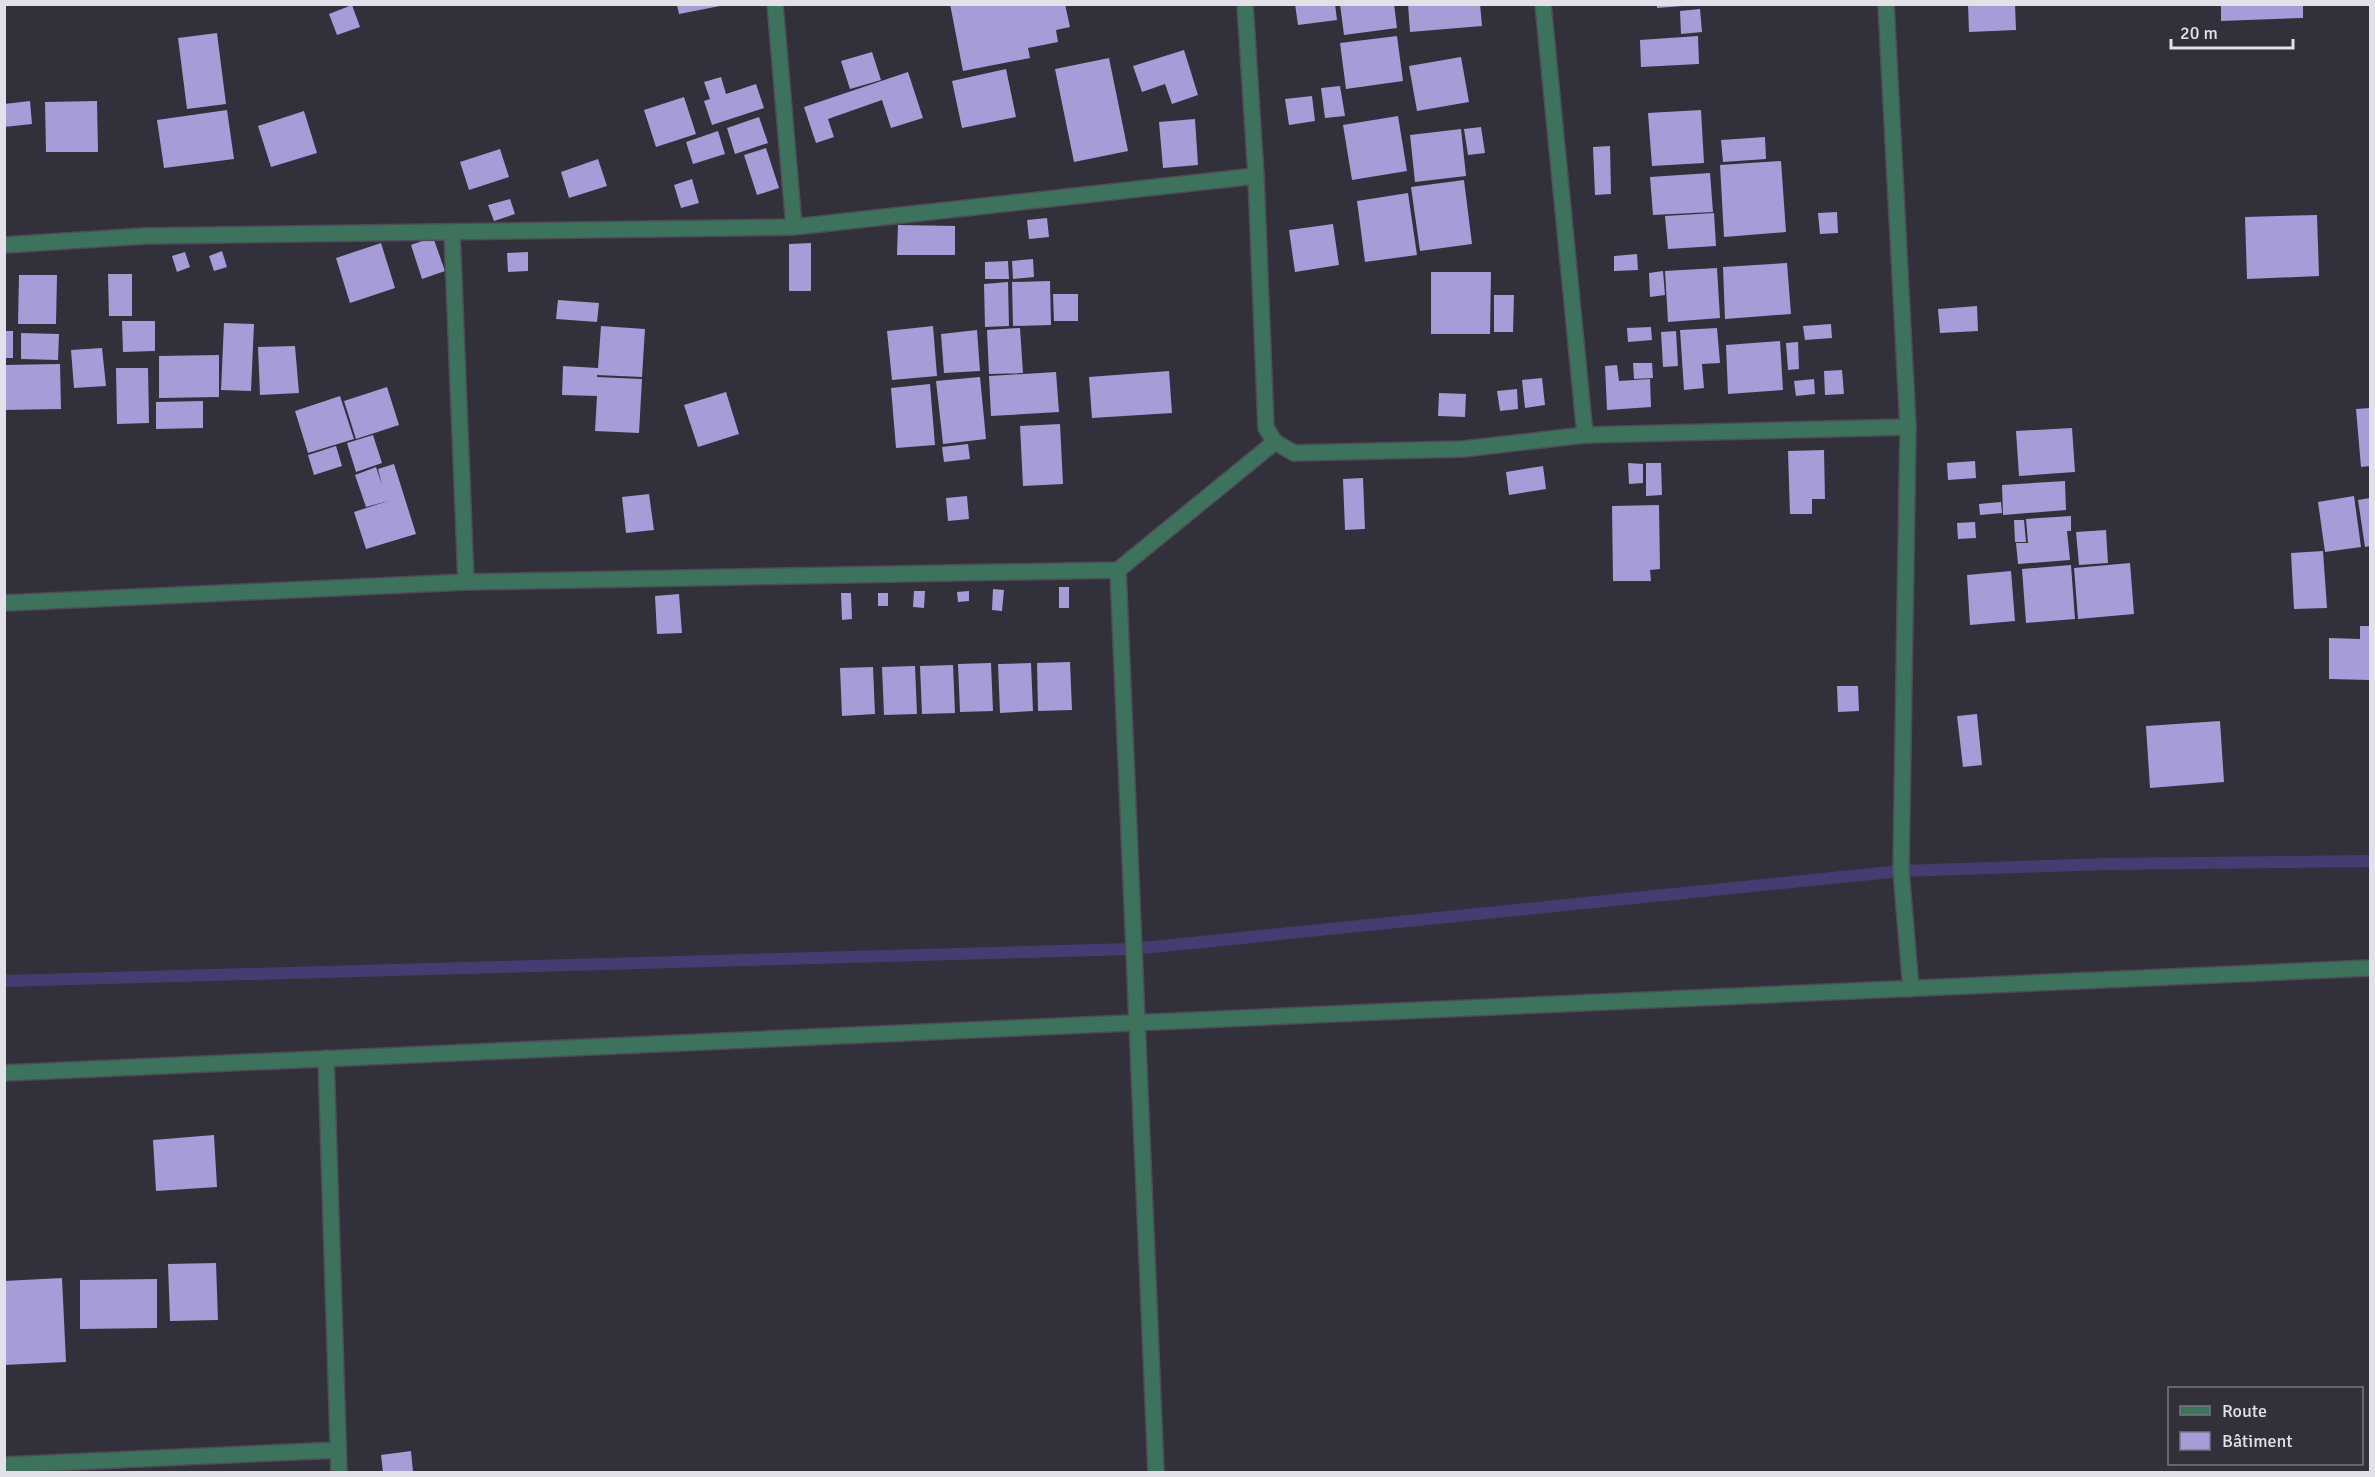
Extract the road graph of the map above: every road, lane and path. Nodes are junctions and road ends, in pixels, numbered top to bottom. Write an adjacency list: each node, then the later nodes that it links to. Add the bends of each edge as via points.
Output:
1 (776, 4): 6 (street)
2 (1245, 4): 5 (street)
3 (1543, 4): 10 (street)
4 (1886, 4): 9 (street)
5 (1256, 176): 6 (street); 11 (street, via 1266,428)
6 (794, 227): 7 (street)
7 (452, 232): 8 (street, via 144,236); 13 (street)
8 (4, 245)
9 (1908, 427): 10 (street); 16 (street, via 1901,871)
10 (1585, 435): 11 (street, via 1463,449 1396,451 1294,453)
11 (1275, 442): 12 (street)
12 (1118, 570): 13 (street); 17 (street)
13 (466, 582): 14 (street)
14 (4, 603)
15 (2370, 968): 16 (street)
16 (1911, 989): 17 (street)
17 (1138, 1022): 18 (street); 23 (street)
18 (326, 1058): 19 (street); 20 (street)
19 (4, 1073)
20 (338, 1450): 21 (street); 22 (street)
21 (4, 1465)
22 (339, 1473)
23 (1156, 1473)

